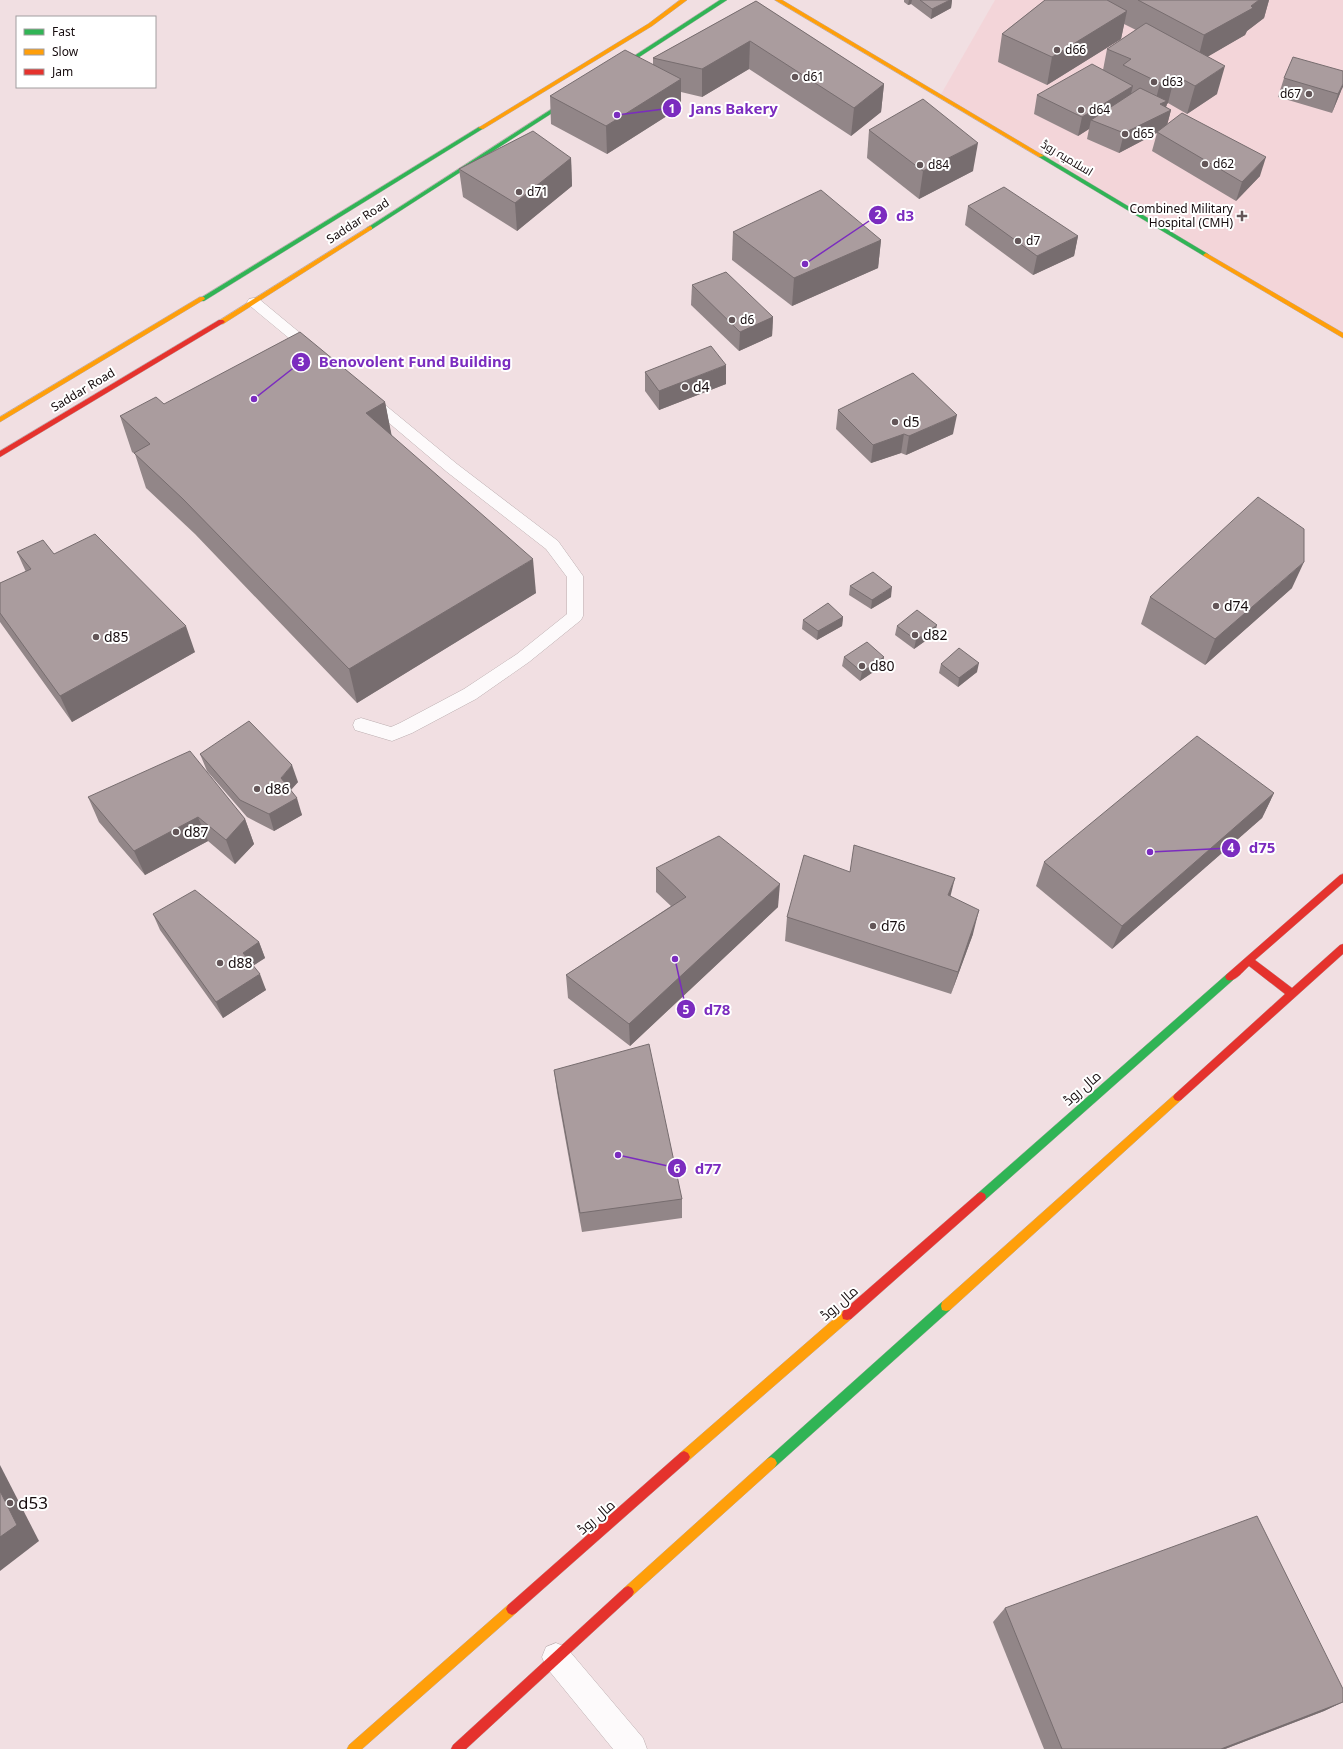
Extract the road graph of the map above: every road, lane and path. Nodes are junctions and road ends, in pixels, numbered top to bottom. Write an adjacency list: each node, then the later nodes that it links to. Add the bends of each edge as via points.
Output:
1 (684, 0): 10 (main road, Saddar Road, via 629,37)
2 (724, 0): 4 (main road)
3 (778, 0): 7 (main road, اسلامیہ روڈ)
4 (600, 80)
5 (581, 92): 6 (main road, Saddar Road)
6 (254, 302): 8 (lane); 11 (main road, Saddar Road)
7 (1343, 336)
8 (326, 362)
9 (356, 388): 12 (lane, via 452,468 552,545 575,576 575,616 523,658 470,694 392,734)
10 (0, 420)
11 (0, 454)
12 (361, 724)
13 (1343, 878): 15 (main road, مال روڈ)
14 (1343, 948): 16 (main road)
15 (1248, 960): 16 (main road); 18 (main road, مال روڈ)
16 (1291, 993): 17 (main road)
17 (556, 1657): 19 (main road); 20 (street)
18 (353, 1749)
19 (457, 1749)
20 (632, 1749)

